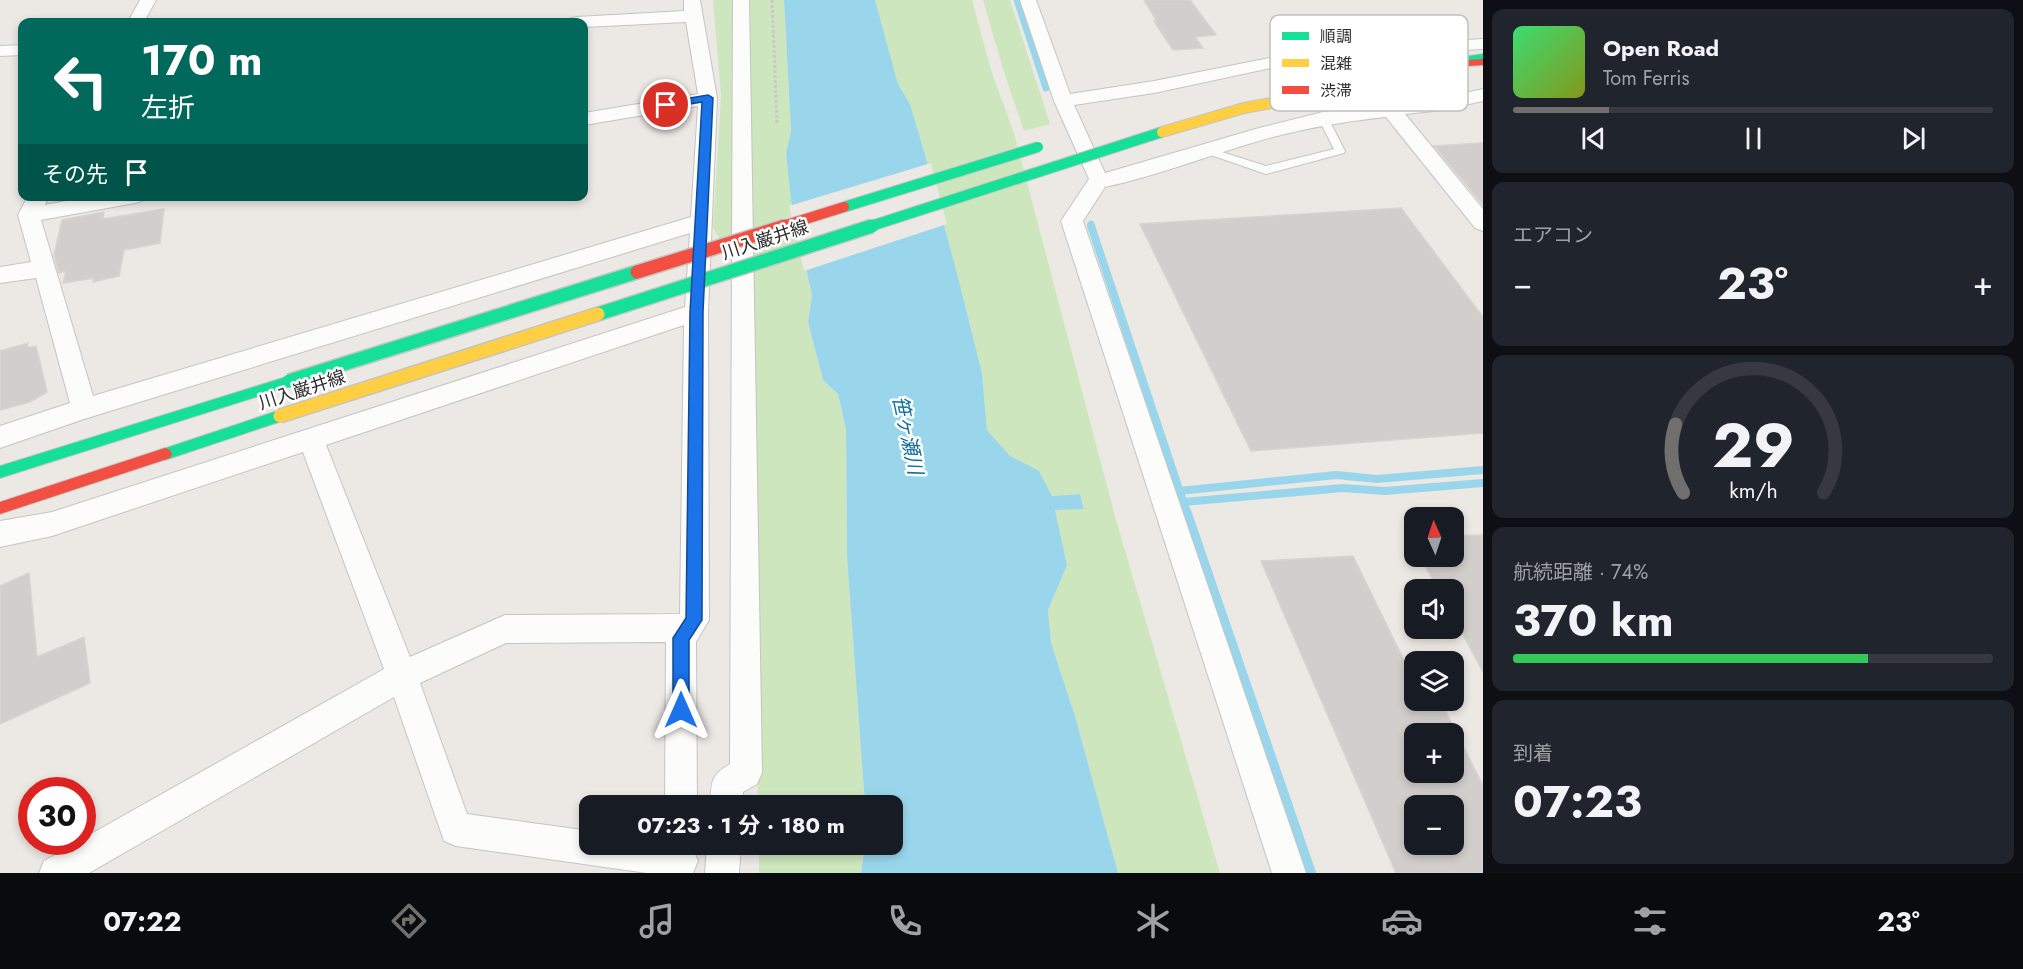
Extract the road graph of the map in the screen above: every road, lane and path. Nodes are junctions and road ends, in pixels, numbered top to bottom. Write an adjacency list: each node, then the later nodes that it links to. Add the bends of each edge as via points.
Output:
1 (148, 0): 6 (street)
2 (741, 0): 43 (street, via 746,773 728,783)
3 (772, 0): 23 (path)
4 (1028, 0): 18 (street)
5 (694, 6): 7 (street); 16 (street)
6 (138, 18)
7 (588, 20)
8 (1483, 44): 9 (street)
9 (1468, 45)
10 (18, 50): 11 (street)
11 (0, 51)
12 (1483, 60): 13 (main road)
13 (1468, 61)
14 (1270, 63): 18 (street)
15 (1483, 95): 17 (street)
16 (708, 98): 21 (street); 29 (street)
17 (1468, 98)
18 (1063, 101): 26 (street)
19 (1270, 104): 38 (main road, 川入巌井線, bridge, via 1184,125)
20 (1392, 111): 22 (street); 30 (street)
21 (588, 118)
22 (1323, 118): 25 (street); 25 (lane, via 1340,151 1266,170)
23 (777, 125)
24 (1096, 129): 37 (main road, 川入巌井線, bridge)
25 (1206, 150): 26 (street)
26 (1098, 181): 48 (street, via 1072,221)
27 (84, 201): 28 (street)
28 (34, 206): 31 (street)
29 (700, 222): 33 (street); 34 (street)
30 (1483, 223)
31 (43, 268): 32 (street); 34 (street)
32 (0, 275)
33 (696, 312): 36 (street); 40 (street, via 694,620)
34 (84, 409): 35 (street)
35 (0, 437)
36 (310, 439): 39 (street, via 51,524); 41 (street)
37 (0, 472)
38 (0, 508)
39 (0, 534)
40 (688, 628): 41 (street, via 505,629); 42 (street, via 681,638)
41 (402, 676): 45 (street, via 456,829); 46 (street)
42 (681, 795)
43 (727, 795)
44 (723, 855): 47 (street)
45 (681, 859)
46 (56, 873)
47 (722, 873)
48 (1289, 873)

